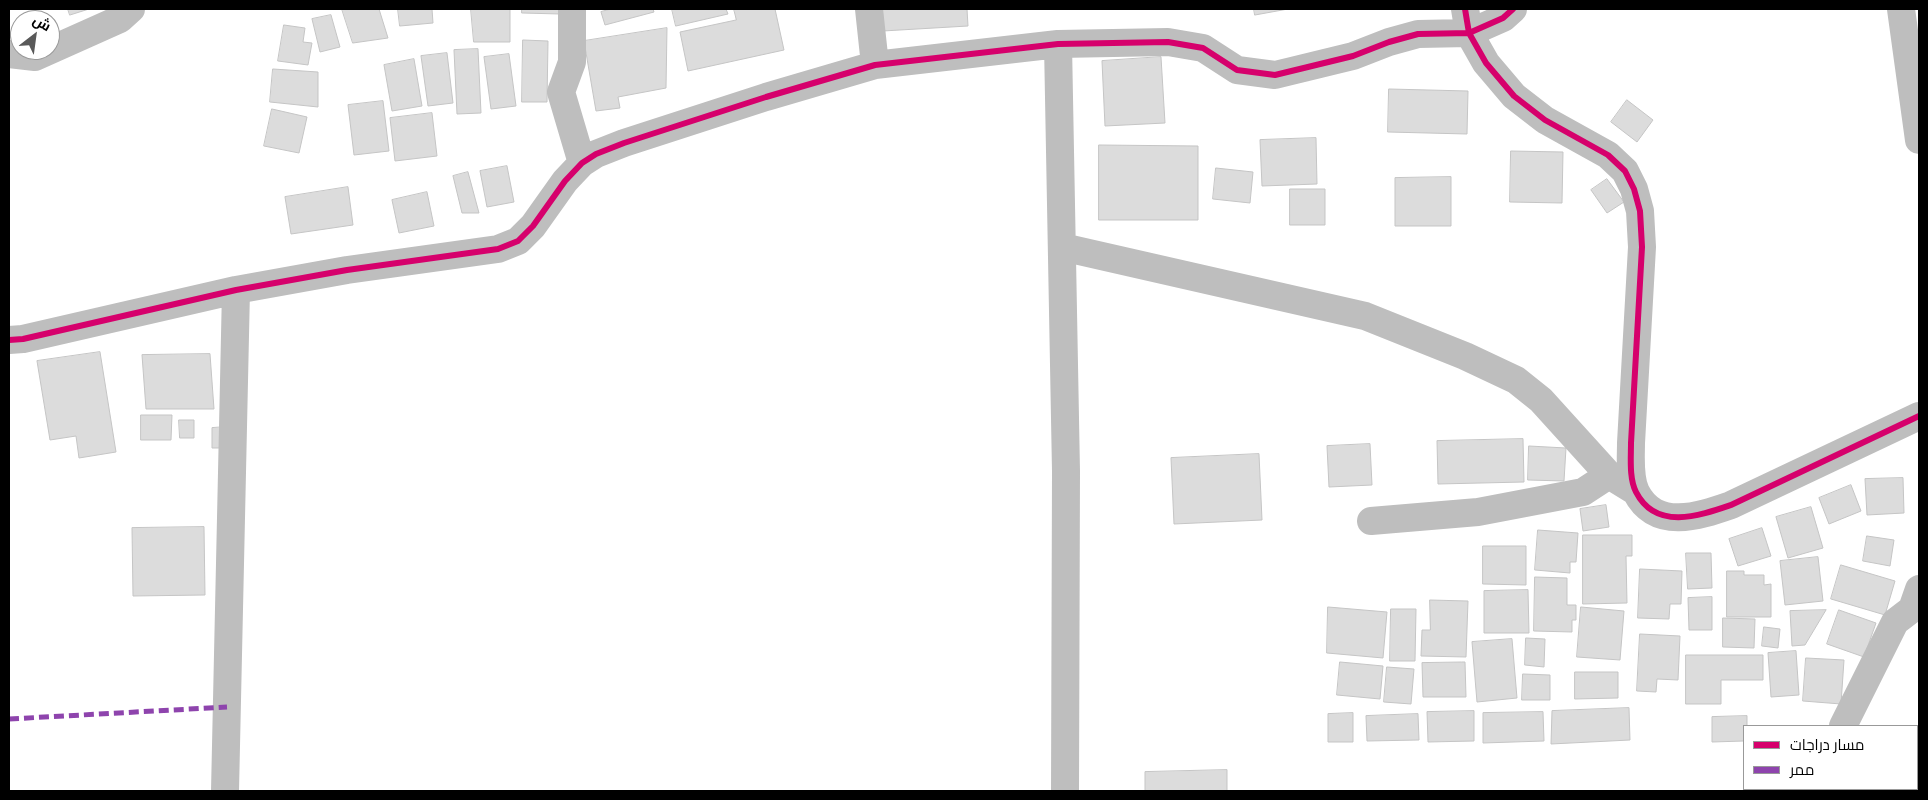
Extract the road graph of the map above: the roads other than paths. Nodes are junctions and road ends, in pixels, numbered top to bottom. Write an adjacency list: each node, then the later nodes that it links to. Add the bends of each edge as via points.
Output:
1 (131, 9): 8 (street, via 120,19 35,57)
2 (572, 9): 11 (street, via 572,62 561,92)
3 (868, 9): 9 (street)
4 (1514, 9): 6 (street, via 1503,18)
5 (1901, 9): 10 (street)
6 (1467, 21): 7 (street, via 1389,42 1353,56 1274,75 1237,70 1203,48 1168,42); 17 (street, via 1486,64 1514,96 1546,120 1608,155 1625,171 1634,189 1640,211 1642,247 1631,443)
7 (1058, 44): 9 (street); 12 (street)
8 (9, 54)
9 (875, 65): 11 (street, via 624,143)
10 (1919, 140)
11 (582, 163): 13 (street, via 533,226 518,241 498,249 347,270)
12 (1062, 247): 16 (street, via 1365,316 1465,356 1516,380 1542,400); 22 (street, via 1066,471)
13 (236, 290): 14 (street); 21 (street)
14 (9, 340)
15 (1919, 416): 17 (street, via 1740,501 1705,514 1664,517 1648,508)
16 (1609, 475): 17 (street); 18 (street, via 1583,492 1478,512)
17 (1635, 491)
18 (1371, 521)
19 (1919, 589): 20 (street, via 1912,609 1895,622)
20 (1844, 725)
21 (225, 791)
22 (1065, 791)

